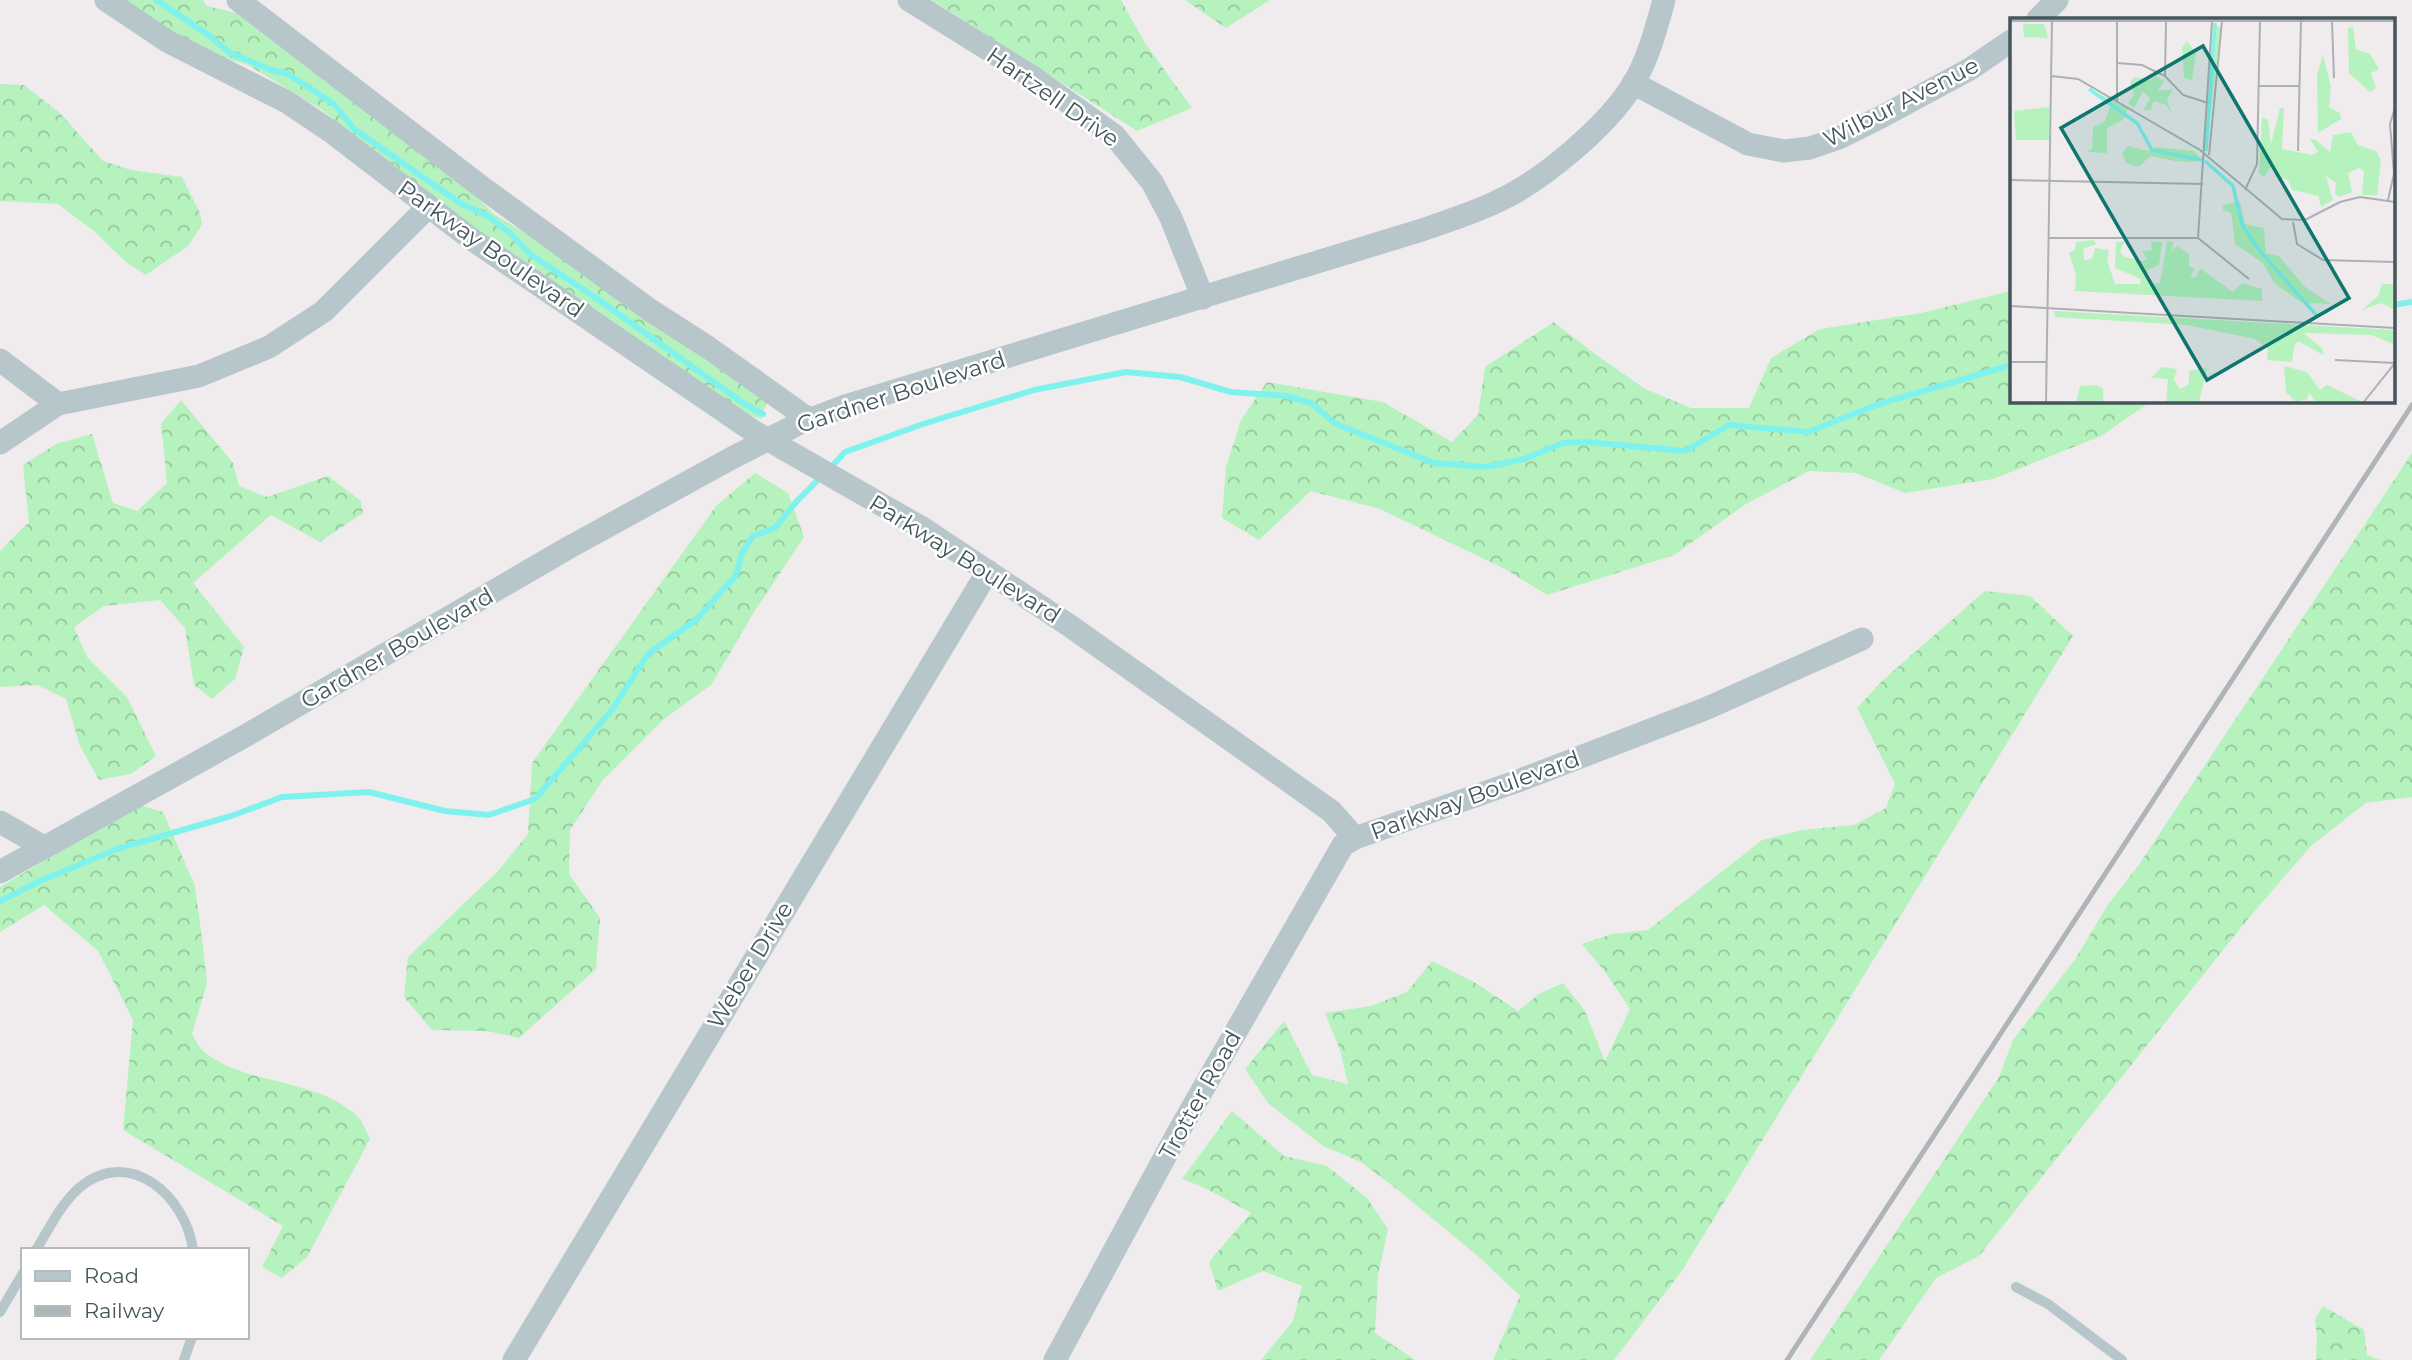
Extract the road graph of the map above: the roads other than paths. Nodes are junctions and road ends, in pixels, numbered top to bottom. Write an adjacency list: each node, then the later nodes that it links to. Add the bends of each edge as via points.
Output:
1 (106, 0): 9 (street, Parkway Boulevard, via 167,41 287,102)
2 (238, 0): 13 (street, Parkway Boulevard, via 483,188)
3 (909, 0): 10 (street, Hartzell Drive, via 1034,78 1114,135 1152,182)
4 (1664, 0): 8 (street, Gardner Boulevard)
5 (2057, 0): 6 (street)
6 (2039, 18)
7 (2010, 42): 8 (street, Wilbur Avenue, via 1883,116 1810,148 1764,149 1748,144)
8 (1633, 83): 10 (street, Gardner Boulevard, via 1564,157 1499,201 1422,230)
9 (429, 207): 12 (street, via 324,311 269,347 200,376); 14 (street, Parkway Boulevard)
10 (1203, 298): 13 (street, Gardner Boulevard)
11 (0, 360): 12 (street)
12 (58, 404): 15 (street)
13 (810, 420): 14 (street, Gardner Boulevard)
14 (768, 439): 16 (street, Parkway Boulevard); 20 (street, Gardner Boulevard)
15 (0, 443)
16 (988, 571): 19 (street, Parkway Boulevard, via 1331,811); 29 (street, Weber Drive)
17 (1861, 639): 19 (street, Parkway Boulevard, via 1693,714)
18 (0, 822): 20 (street)
19 (1355, 838): 30 (street, Trotter Road, via 1337,852)
20 (44, 847): 21 (street, Gardner Boulevard)
21 (0, 872)
22 (37, 1248): 23 (lane, via 79,1188 100,1175 121,1170 159,1187 179,1209)
23 (193, 1248)
24 (21, 1276): 26 (lane)
25 (2016, 1287): 31 (lane, via 2048,1304)
26 (0, 1312)
27 (191, 1339): 28 (lane)
28 (184, 1360)
29 (514, 1360)
30 (1055, 1360)
31 (2122, 1360)

